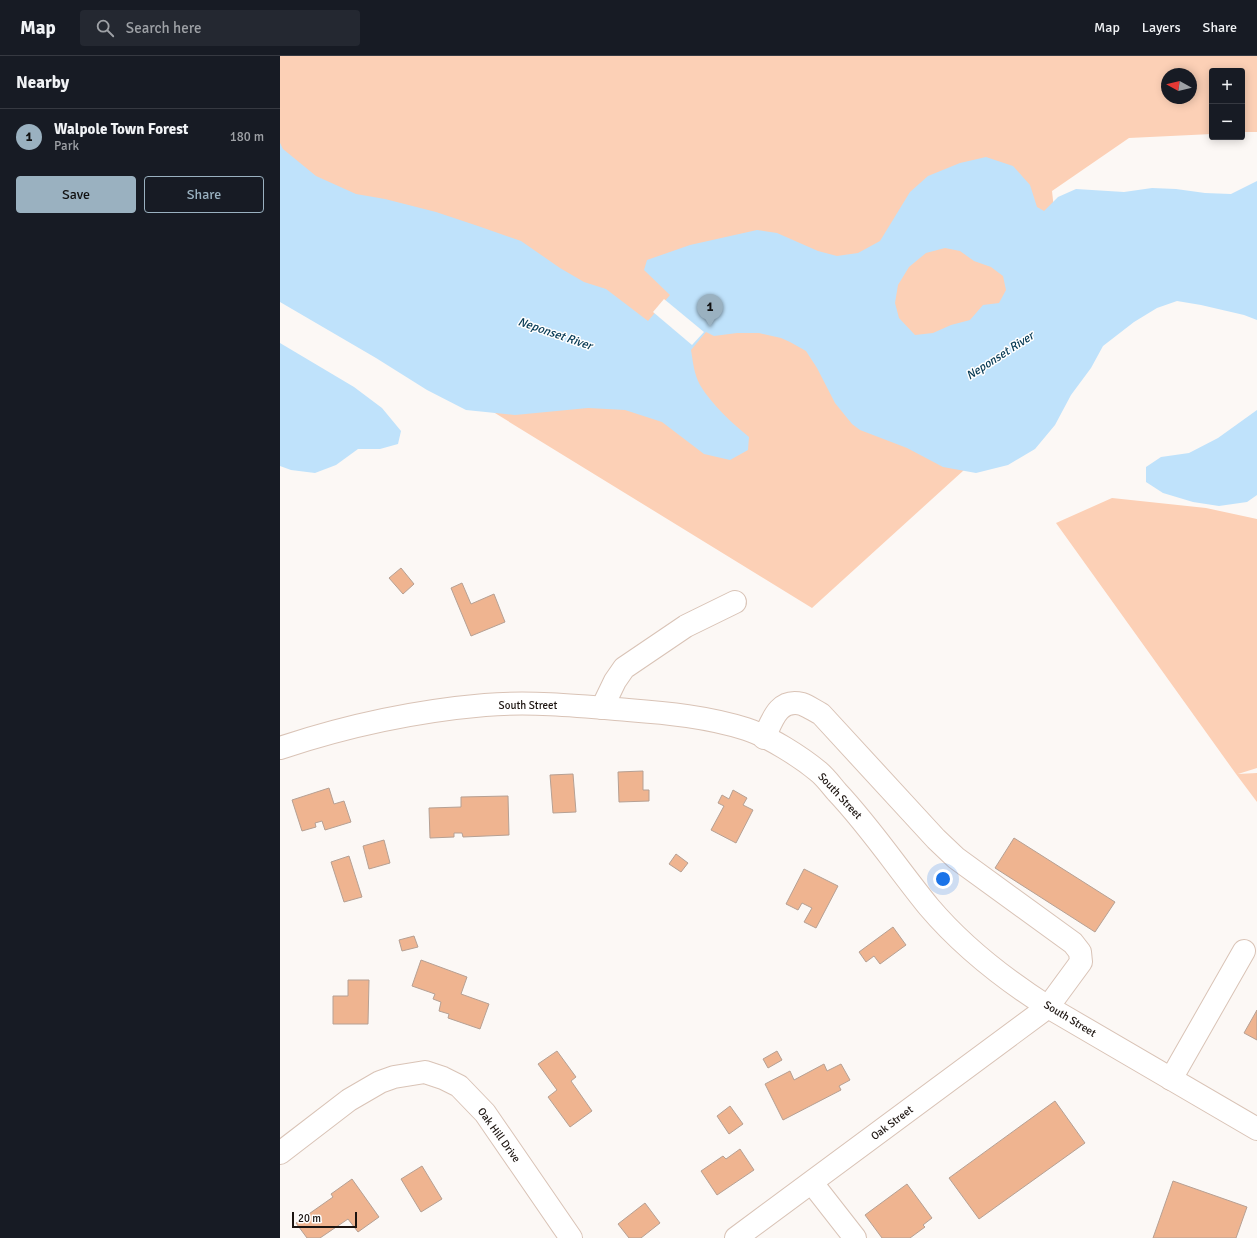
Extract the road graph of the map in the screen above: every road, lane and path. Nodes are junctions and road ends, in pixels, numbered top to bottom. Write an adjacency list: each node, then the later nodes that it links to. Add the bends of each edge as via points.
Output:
1 (735, 602): 2 (street, via 686,626 624,668)
2 (602, 708): 3 (street, South Street, via 705,719 748,730); 4 (street, South Street, via 540,704 487,705 445,710 366,724)
3 (764, 738): 6 (street, South Street, via 784,747 819,773 875,835 902,873 956,937 1018,987); 6 (street, Oak Street, via 781,707 793,703 821,714 936,840 956,858 1072,944 1080,952 1081,962)
4 (280, 748)
5 (1244, 951): 7 (street)
6 (1048, 1007): 7 (street, South Street); 10 (street, Oak Street)
7 (1170, 1079): 8 (street, South Street)
8 (1257, 1129)
9 (280, 1153): 11 (street, Oak Hill Drive, via 349,1100 380,1082 425,1072 459,1086 485,1113)
10 (812, 1183): 12 (street, Oak Street); 13 (street)
11 (572, 1238)
12 (736, 1238)
13 (855, 1238)

